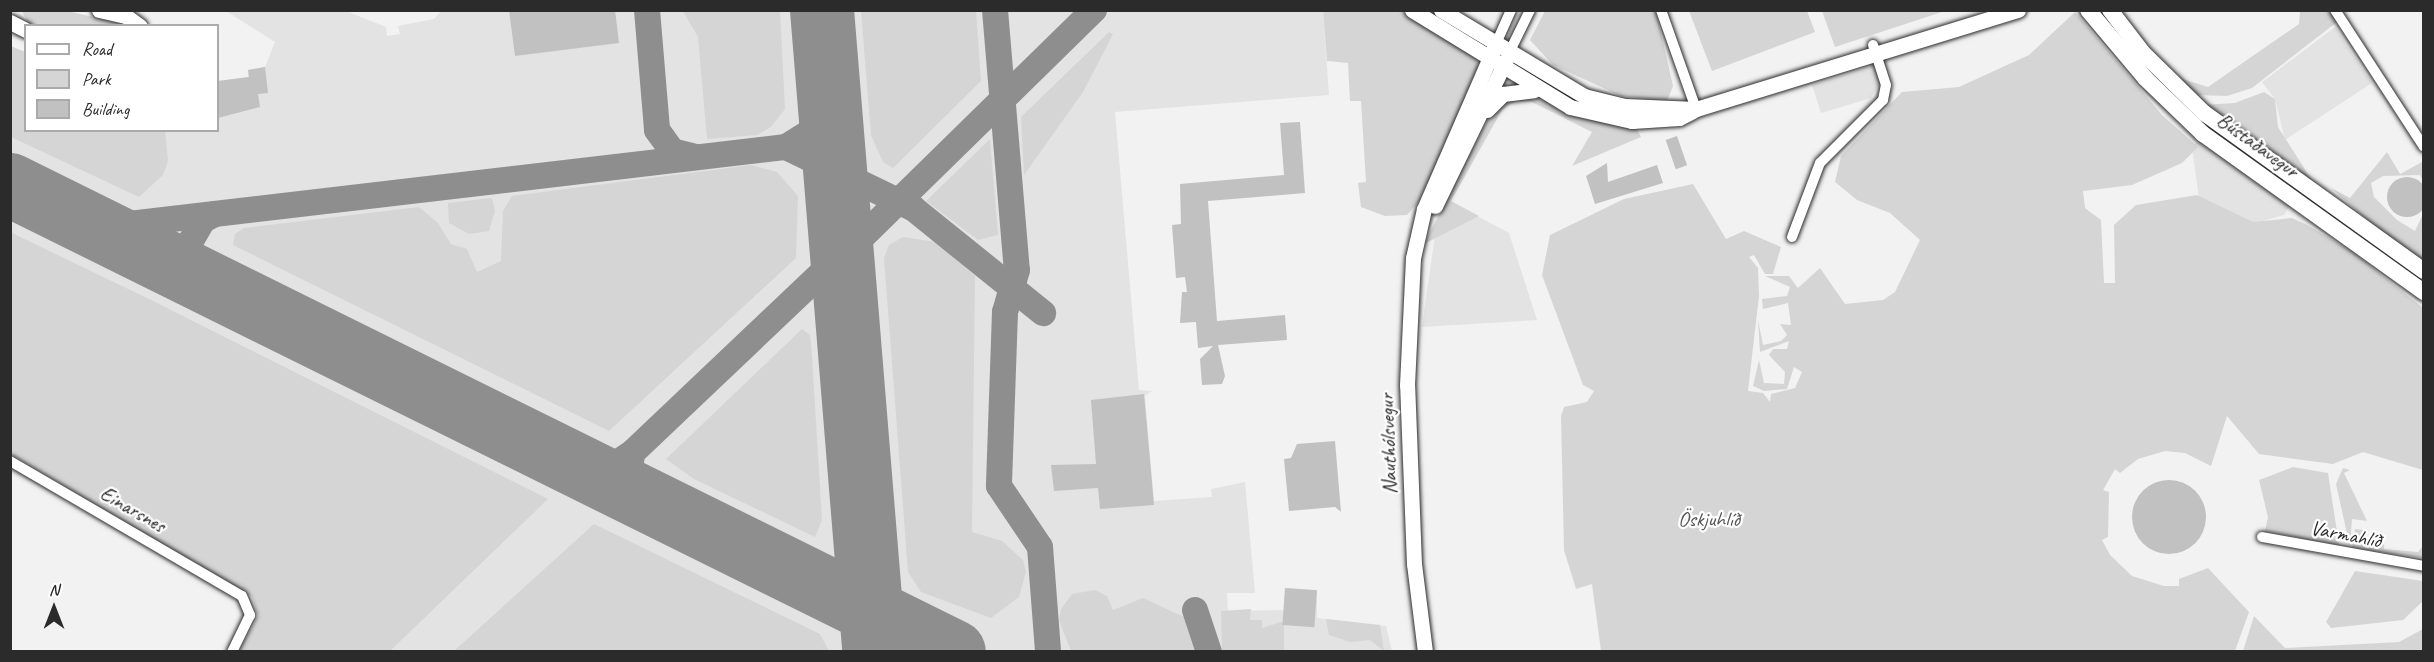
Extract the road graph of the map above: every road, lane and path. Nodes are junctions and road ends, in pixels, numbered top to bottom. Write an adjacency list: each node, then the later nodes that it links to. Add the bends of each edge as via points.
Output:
1 (15, 10): 13 (street)
2 (99, 10): 14 (street, via 126,16)
3 (1412, 10): 17 (street)
4 (1441, 10): 17 (street)
5 (1511, 10): 17 (street)
6 (1530, 10): 18 (street)
7 (1662, 10): 21 (street)
8 (1990, 10): 16 (street)
9 (2018, 10): 16 (street)
10 (2110, 10): 26 (main road, Bústaðavegur, via 2143,53 2204,113)
11 (2335, 10): 23 (street)
12 (2087, 12): 27 (main road, Bústaðavegur, via 2145,78 2202,134)
13 (10, 20): 15 (street)
14 (137, 24)
15 (24, 29)
16 (1874, 49): 21 (street, via 1813,73); 25 (street, via 1886,85 1883,100 1820,163)
17 (1491, 53): 18 (street); 19 (street); 24 (street, Nauthólsvegur, via 1424,209)
18 (1508, 55): 19 (street, Nauthólsvegur); 21 (street, via 1564,88 1604,103)
19 (1501, 70): 20 (street); 22 (street, Nauthólsvegur)
20 (1534, 90): 21 (street, via 1570,107 1619,120 1666,120); 22 (street, via 1503,94)
21 (1696, 109)
22 (1473, 127): 24 (street, Nauthólsvegur)
23 (2424, 147)
24 (1418, 234): 32 (street, Nauthólsvegur, via 1406,346 1414,564)
25 (1792, 237)
26 (2424, 271)
27 (2424, 292)
28 (10, 461): 31 (street, Einarsnes, via 247,601 250,615)
29 (2262, 537): 30 (street, Varmahlíð)
30 (2424, 566)
31 (232, 651)
32 (1425, 651)

